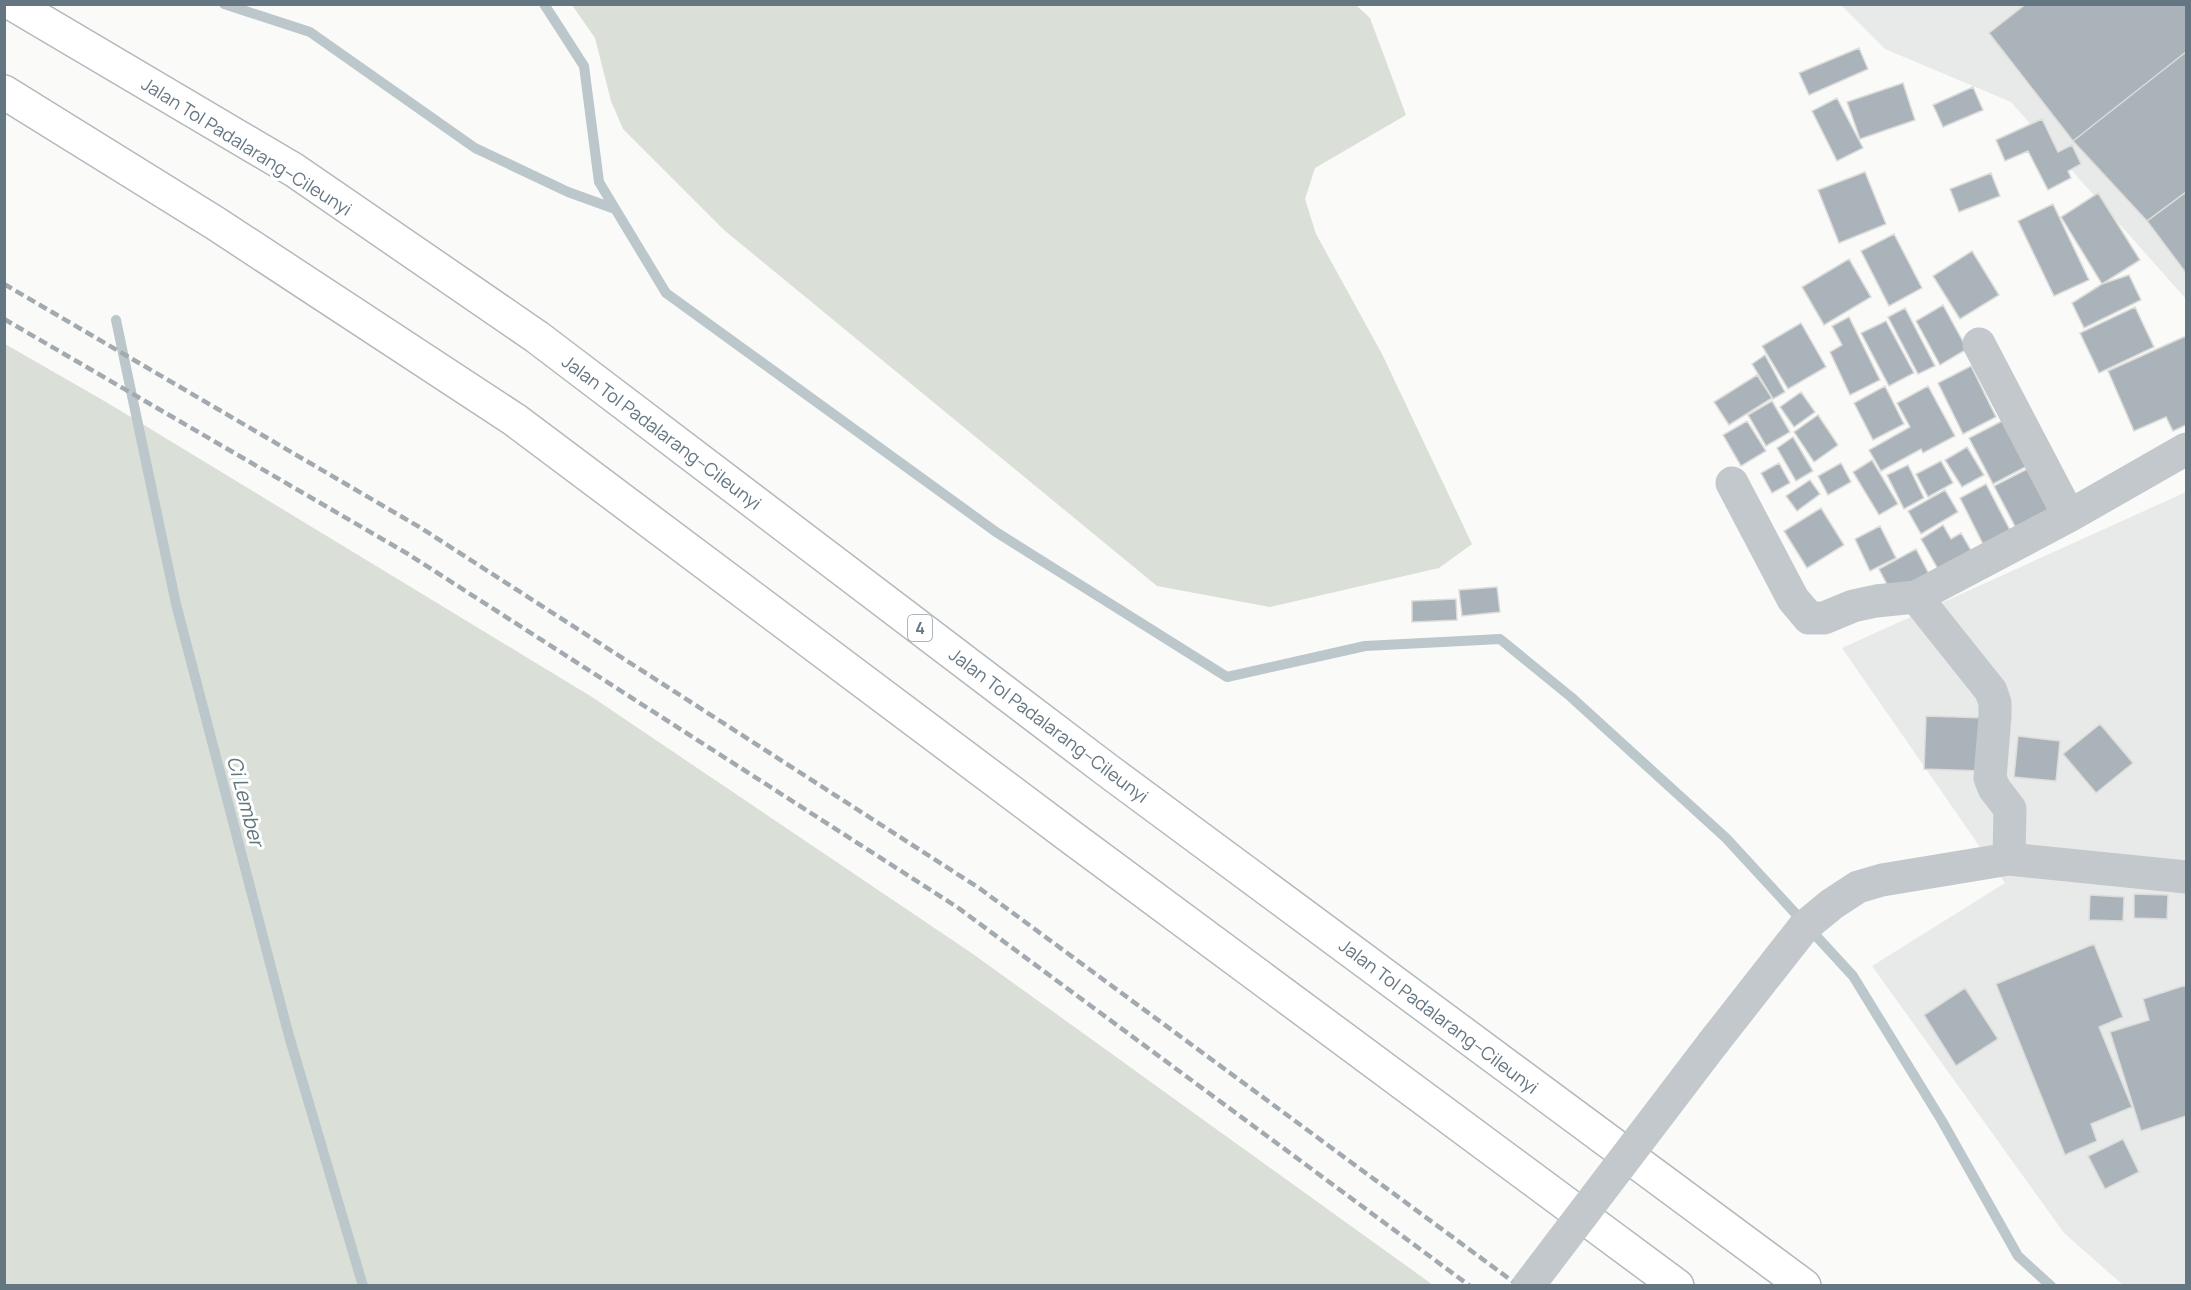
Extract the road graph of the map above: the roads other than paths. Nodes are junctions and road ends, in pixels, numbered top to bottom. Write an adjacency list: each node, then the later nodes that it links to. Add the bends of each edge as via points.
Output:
1 (13, 4): 12 (highway, Jalan Tol Padalarang–Cileunyi / 4, via 294,170 537,337 1126,784)
2 (4, 92): 11 (highway, via 215,223 515,420)
3 (1979, 344): 6 (street)
4 (2180, 464): 6 (street)
5 (1732, 483): 7 (street, via 1793,599 1809,618 1824,618 1876,601)
6 (2069, 516): 7 (street)
7 (1916, 597): 8 (street, via 1990,691 1995,703 1990,778 2010,809)
8 (2009, 859): 9 (street); 10 (street, bridge, via 1858,887 1804,927)
9 (2187, 877)
10 (1528, 1286)
11 (1677, 1286)
12 (1804, 1286)

